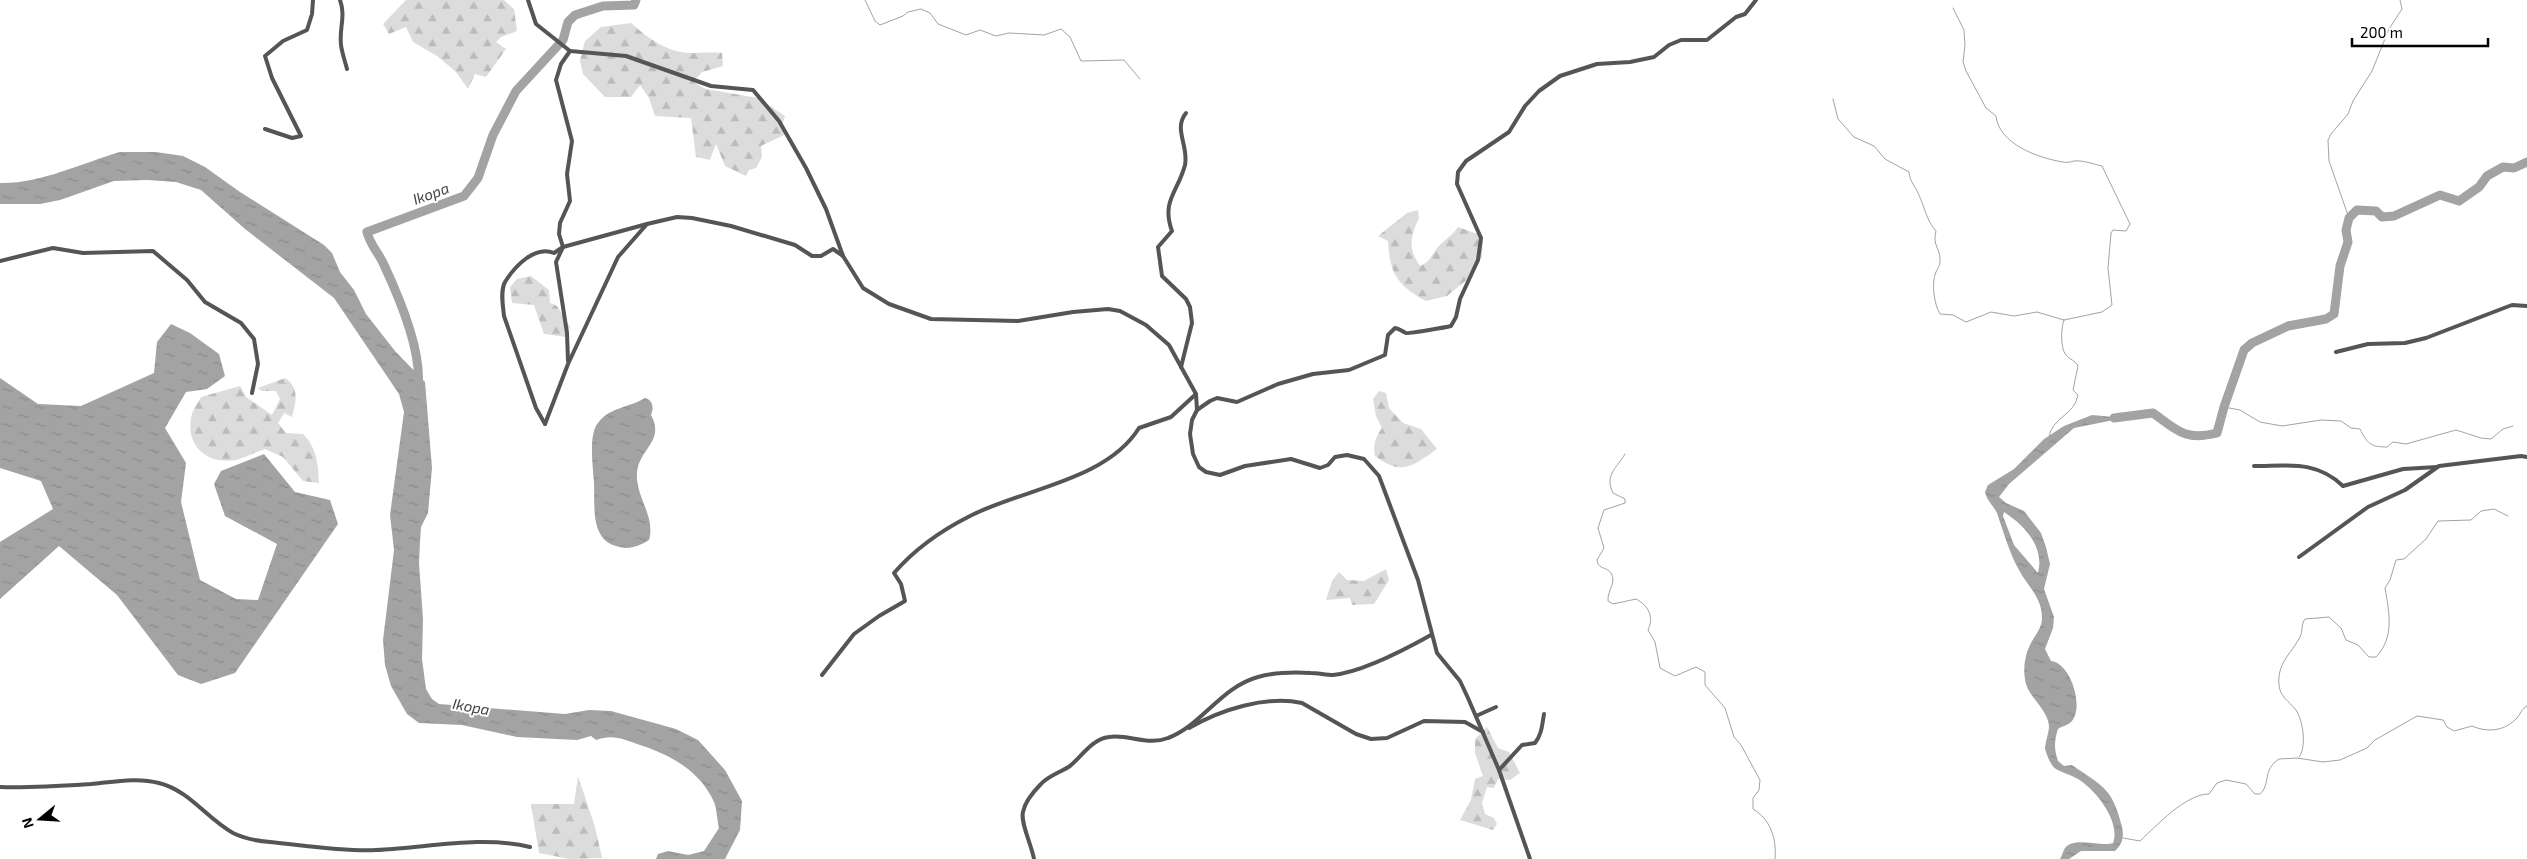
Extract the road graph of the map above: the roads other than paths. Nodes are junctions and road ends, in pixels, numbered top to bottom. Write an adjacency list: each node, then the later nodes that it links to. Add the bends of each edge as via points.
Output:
1 (313, 0): 8 (street, via 307,30 283,41 265,56 272,78 301,136 292,138)
2 (340, 0): 6 (street, via 344,20 341,45)
3 (528, 0): 5 (street, via 536,24)
4 (1756, 0): 19 (street, via 1745,14 1736,17 1707,40 1681,40 1654,57 1596,64 1560,76 1539,90 1509,132 1466,161 1458,172 1457,184 1481,238 1478,260 1451,326 1427,328 1416,333 1395,328 1388,335 1385,355 1349,370 1313,374 1278,384 1237,402 1217,398)
5 (570, 51): 10 (street, via 556,80 572,141 567,174 570,201 560,229); 11 (street, via 626,56 711,86 753,90 779,121 806,168 826,209)
6 (347, 69)
7 (1186, 113): 16 (street, via 1180,124 1186,153 1185,166 1168,206 1172,231 1158,247 1162,276 1190,307 1192,323)
8 (265, 129)
9 (647, 224): 10 (street); 11 (street, via 677,217 692,218 795,245 812,256 821,256 833,249); 15 (street, via 618,258)
10 (563, 247): 15 (street, via 556,262 567,333); 15 (street, via 554,253 546,249 535,252 504,283 502,301 504,316 530,391 545,424)
11 (843, 256): 16 (street, via 864,288 889,304 931,319 1018,321 1072,312 1120,311 1146,325 1169,345)
12 (0, 261): 17 (street, via 53,248 83,253 153,251 187,280 205,302 241,323 254,339 258,364)
13 (2527, 306): 14 (street, via 2504,308 2478,320 2450,327 2440,334 2404,343 2368,344)
14 (2336, 352)
15 (568, 364)
16 (1181, 367): 18 (street)
17 (252, 393)
18 (1196, 394): 19 (street); 25 (street, via 1171,417 1138,428 1130,442 1096,466 969,516 909,556 894,573 905,601 854,634)
19 (1197, 410): 24 (street, via 1190,434 1198,467 1206,472 1220,475 1245,466 1291,459 1320,468 1335,457 1347,455 1364,459 1380,476 1418,580)
20 (2527, 457): 22 (street)
21 (2254, 466): 22 (street, via 2312,467 2330,474 2342,486 2403,469)
22 (2439, 466): 23 (street, via 2405,490 2368,507)
23 (2299, 557)
24 (1431, 635): 28 (street, via 1437,653 1460,681); 29 (street, via 1390,656 1333,675 1291,672 1244,682)
25 (822, 674)
26 (1496, 707): 28 (street)
27 (1544, 714): 31 (street, via 1538,740 1522,745)
28 (1476, 716): 30 (street)
29 (1183, 732): 30 (street, via 1235,709 1280,700 1302,703 1356,734 1371,739 1387,738 1424,721 1466,722); 34 (street, via 1147,742 1122,737 1102,738 1068,767 1042,782 1029,798 1022,820)
30 (1483, 732): 31 (street)
31 (1499, 770): 35 (street)
32 (0, 787): 33 (street, via 34,789 139,779 159,783 196,802 233,832 248,839 268,842 373,851 467,844 515,843)
33 (530, 847)
34 (1034, 859)
35 (1530, 859)

